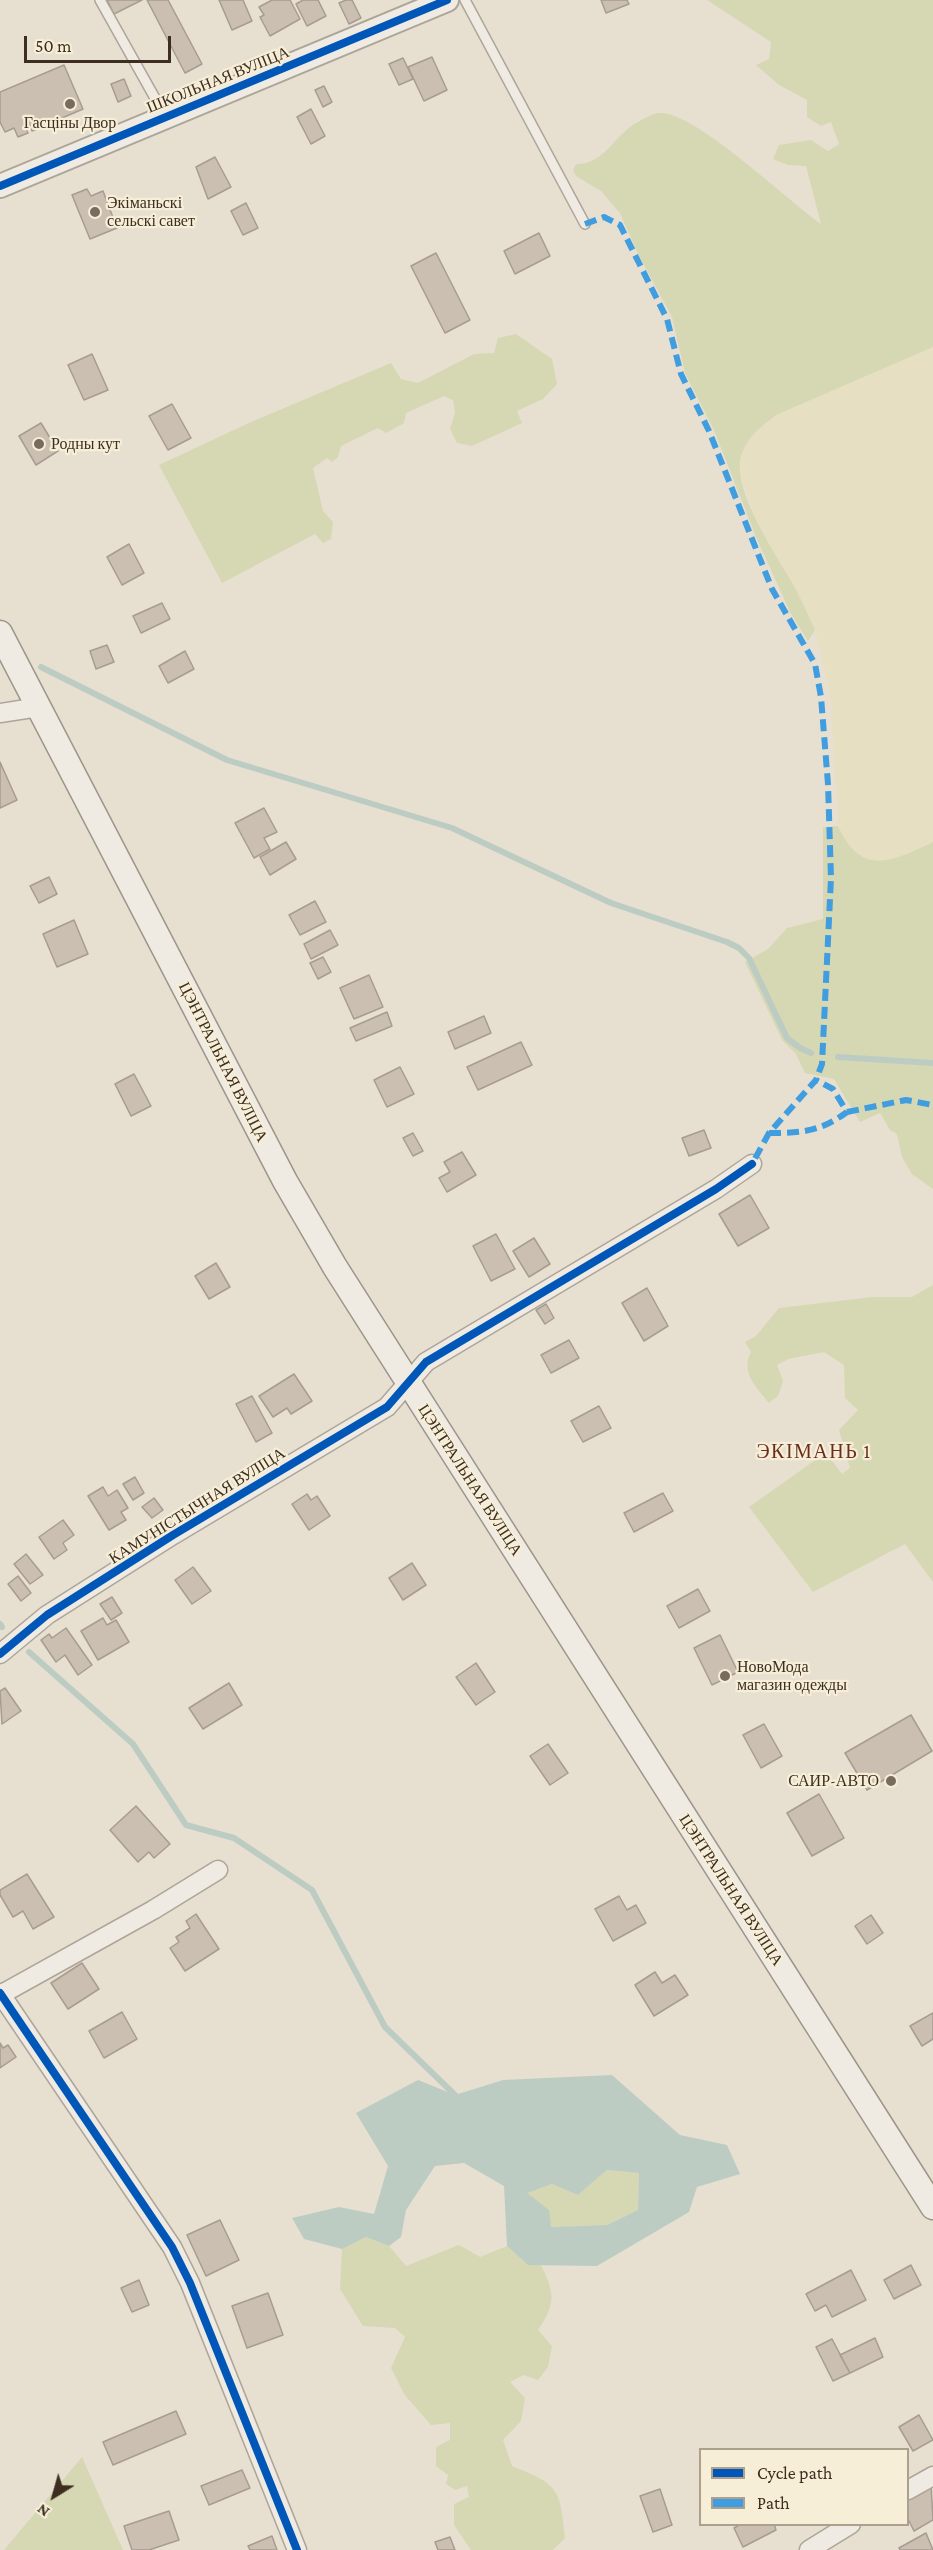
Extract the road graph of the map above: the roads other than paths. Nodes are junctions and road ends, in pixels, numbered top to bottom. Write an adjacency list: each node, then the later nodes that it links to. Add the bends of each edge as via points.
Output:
1 (100, 0): 4 (lane)
2 (447, 0): 4 (street, ШКОЛЬНАЯ ВУЛІЦА)
3 (465, 0): 6 (lane)
4 (165, 116): 5 (street, ШКОЛЬНАЯ ВУЛІЦА)
5 (0, 186)
6 (585, 224)
7 (0, 633): 8 (main road, ЦЭНТРАЛЬНАЯ ВУЛІЦА)
8 (39, 707): 9 (street); 11 (main road, ЦЭНТРАЛЬНАЯ ВУЛІЦА, via 285,1181)
9 (0, 713)
10 (752, 1164): 11 (street, КАМУНІСТЫЧНАЯ ВУЛІЦА, via 716,1190 426,1362)
11 (408, 1383): 12 (street, КАМУНІСТЫЧНАЯ ВУЛІЦА, via 387,1407 66,1603); 15 (main road, ЦЭНТРАЛЬНАЯ ВУЛІЦА)
12 (0, 1654)
13 (218, 1870): 14 (street)
14 (0, 1994): 19 (street, via 172,2247)
15 (933, 2207)
16 (933, 2476): 17 (street)
17 (909, 2489)
18 (847, 2526): 20 (street)
19 (297, 2550)
20 (809, 2550)

